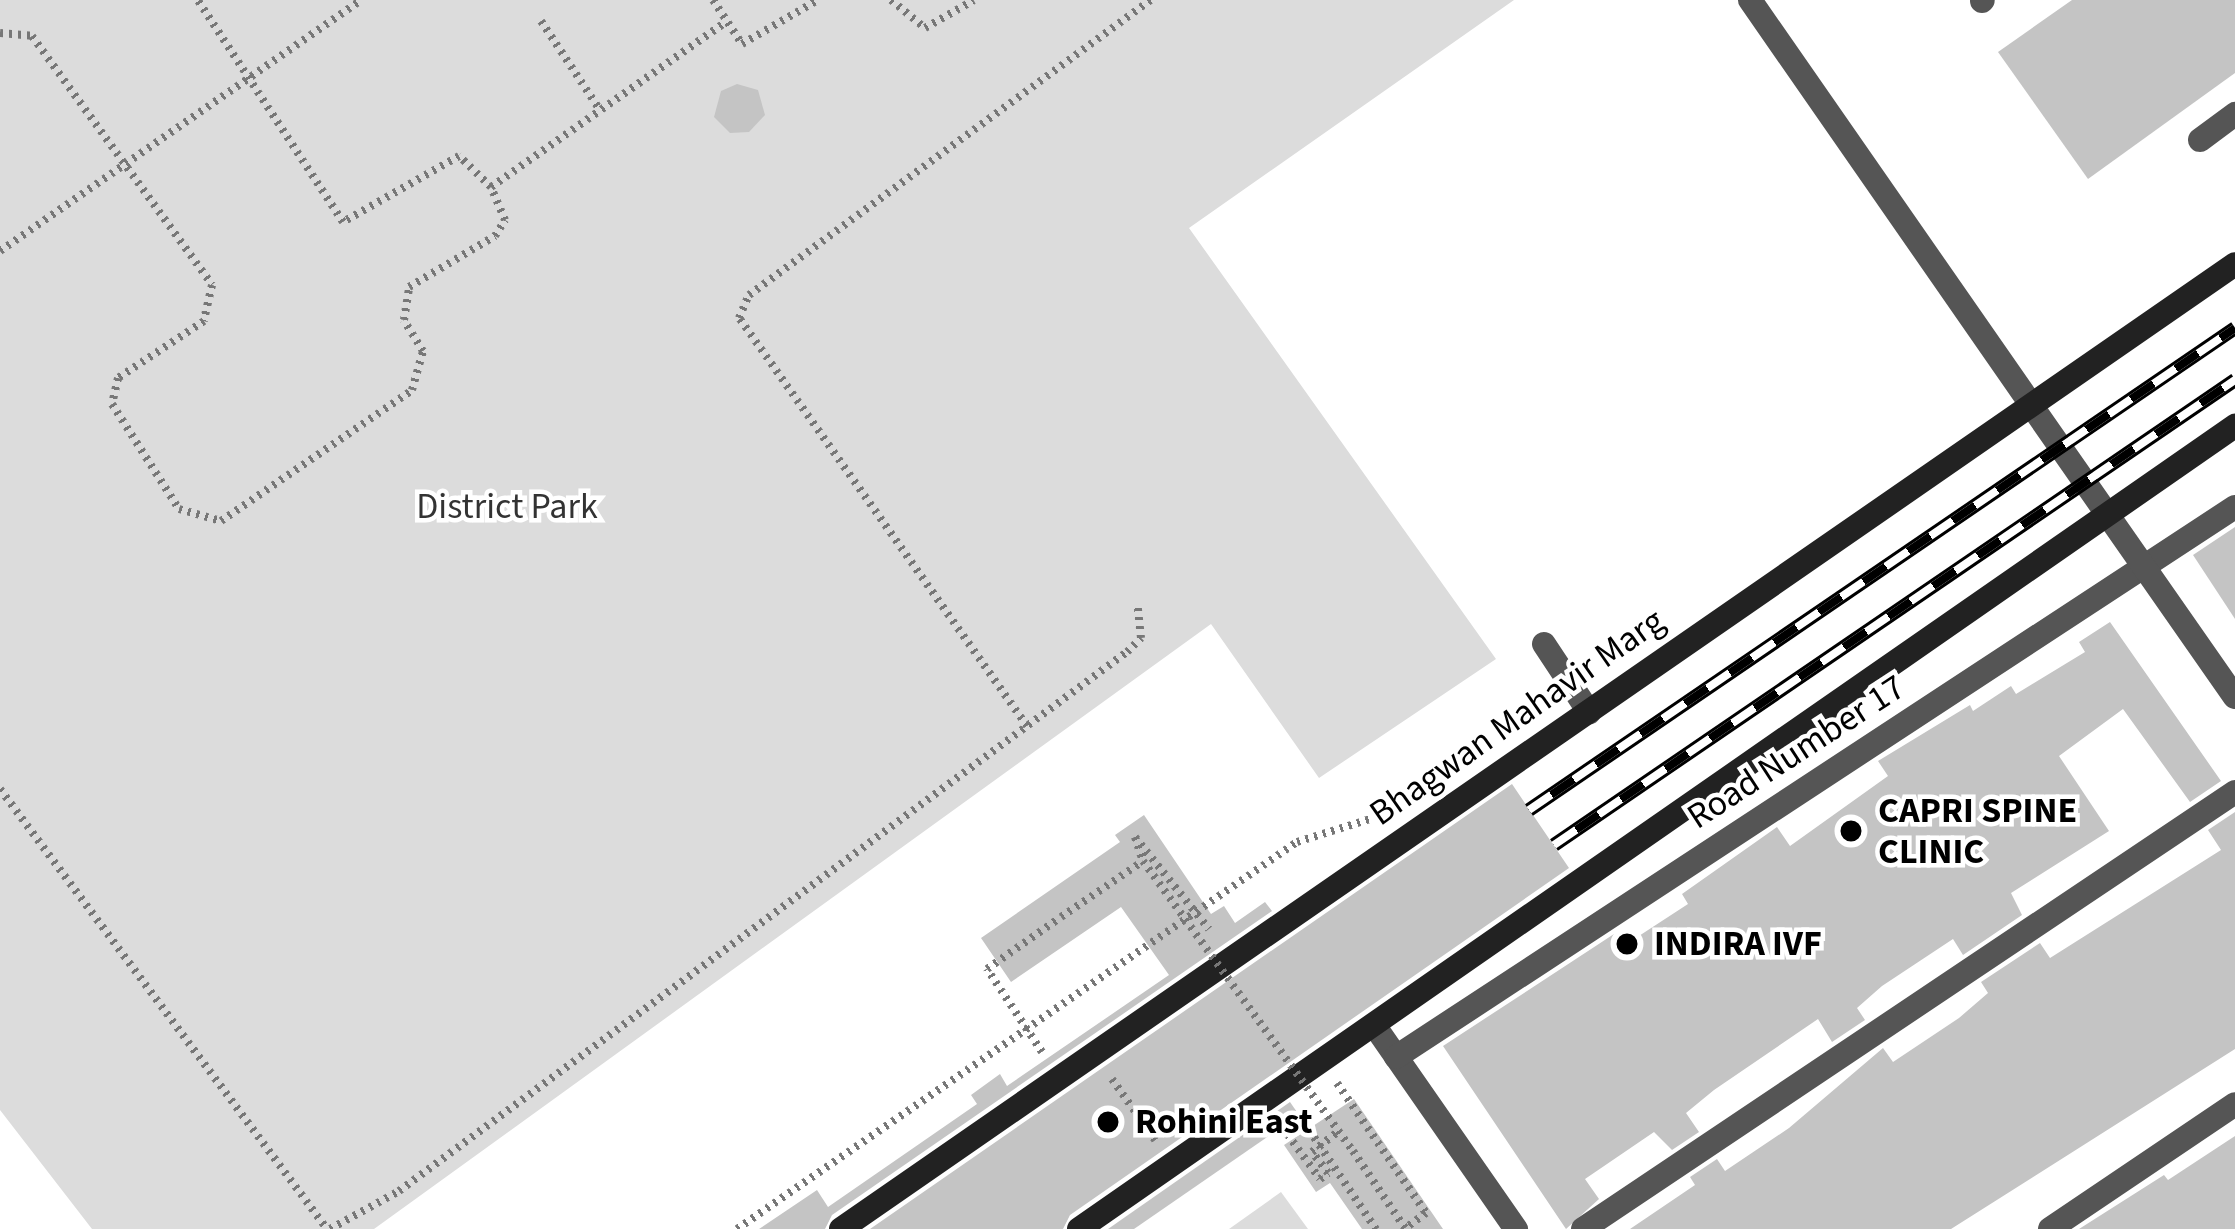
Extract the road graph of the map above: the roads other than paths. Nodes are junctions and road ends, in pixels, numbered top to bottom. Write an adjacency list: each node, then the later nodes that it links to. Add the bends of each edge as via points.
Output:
1 (1750, 0): 5 (street)
2 (2235, 114): 3 (street)
3 (2200, 140)
4 (2235, 264): 5 (main road, Bhagwan Mahavir Marg)
5 (2031, 405): 8 (street); 12 (main road, Bhagwan Mahavir Marg)
6 (2235, 426): 8 (main road)
7 (2235, 507): 9 (street, Road Number 17)
8 (2109, 514): 9 (street); 14 (main road)
9 (2146, 567): 11 (street); 15 (street, Road Number 17)
10 (1544, 644): 12 (street)
11 (2235, 697)
12 (1589, 712): 17 (main road, Bhagwan Mahavir Marg)
13 (2235, 792): 20 (street)
14 (1374, 1025): 15 (street); 18 (main road)
15 (1396, 1057): 19 (street)
16 (2235, 1104): 21 (street)
17 (841, 1229)
18 (1078, 1229)
19 (1516, 1229)
20 (1583, 1229)
21 (2050, 1229)

